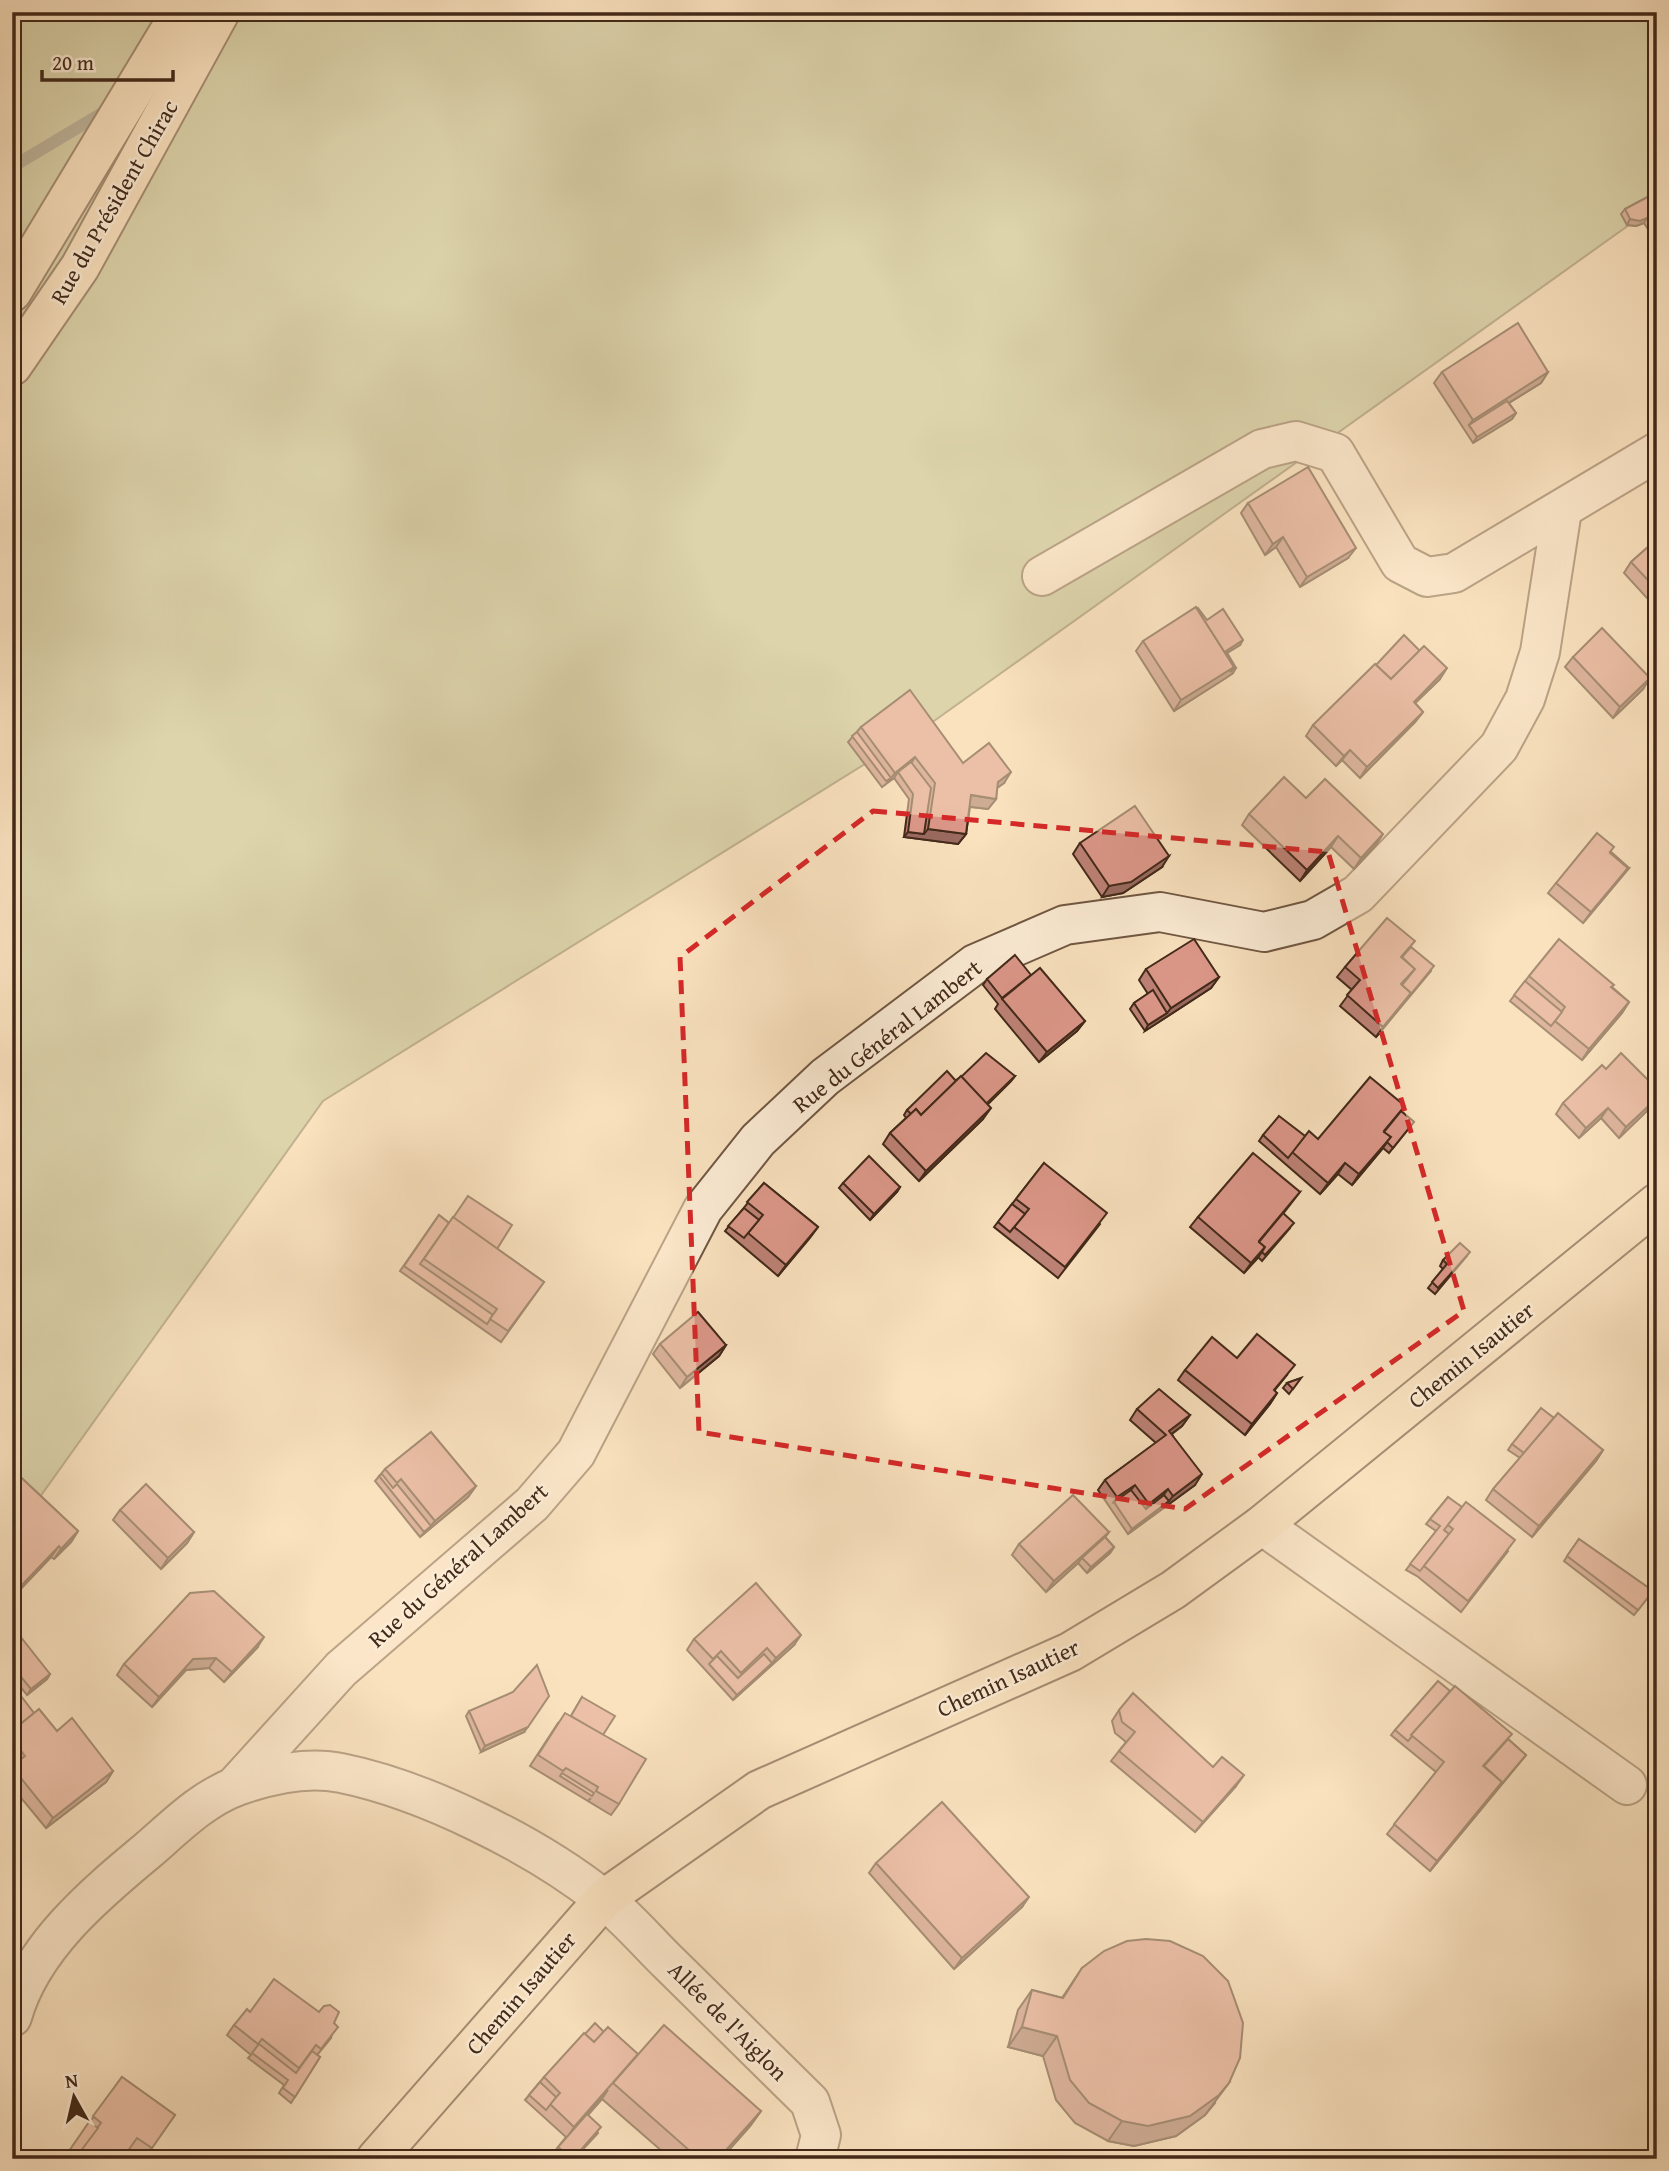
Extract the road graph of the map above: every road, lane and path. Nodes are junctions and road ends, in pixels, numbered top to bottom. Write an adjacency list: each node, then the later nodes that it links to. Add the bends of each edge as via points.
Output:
1 (181, 12): 3 (main road, Rue du Président Chirac)
2 (220, 12): 4 (main road, Rue du Président Chirac, via 80,267)
3 (12, 292)
4 (12, 366)
5 (1657, 452): 6 (street)
6 (1562, 510): 7 (street, via 1454,573 1427,577 1400,563 1335,453 1296,441 1262,449); 11 (street, Rue du Général Lambert, via 1540,652 1525,699 1499,747 1358,894 1313,920 1264,932 1160,912 1065,925 975,964 825,1077 758,1140 703,1209 576,1453 532,1504 341,1669)
7 (1042, 576)
8 (1657, 1203): 9 (main road, Chemin Isautier)
9 (1262, 1525): 10 (street); 12 (main road, Chemin Isautier, via 1173,1590 1070,1652 759,1790)
10 (1627, 1785)
11 (234, 1787): 12 (street, Rue du Général Lambert, via 291,1773 340,1772 412,1795 485,1827 545,1858); 13 (street, Rue du Général Lambert, via 201,1805 98,1891 29,1977)
12 (604, 1899): 14 (main road, Chemin Isautier); 15 (street, Allée de l'Aiglon, via 810,2102 821,2135)
13 (12, 2017)
14 (376, 2159)
15 (815, 2159)

